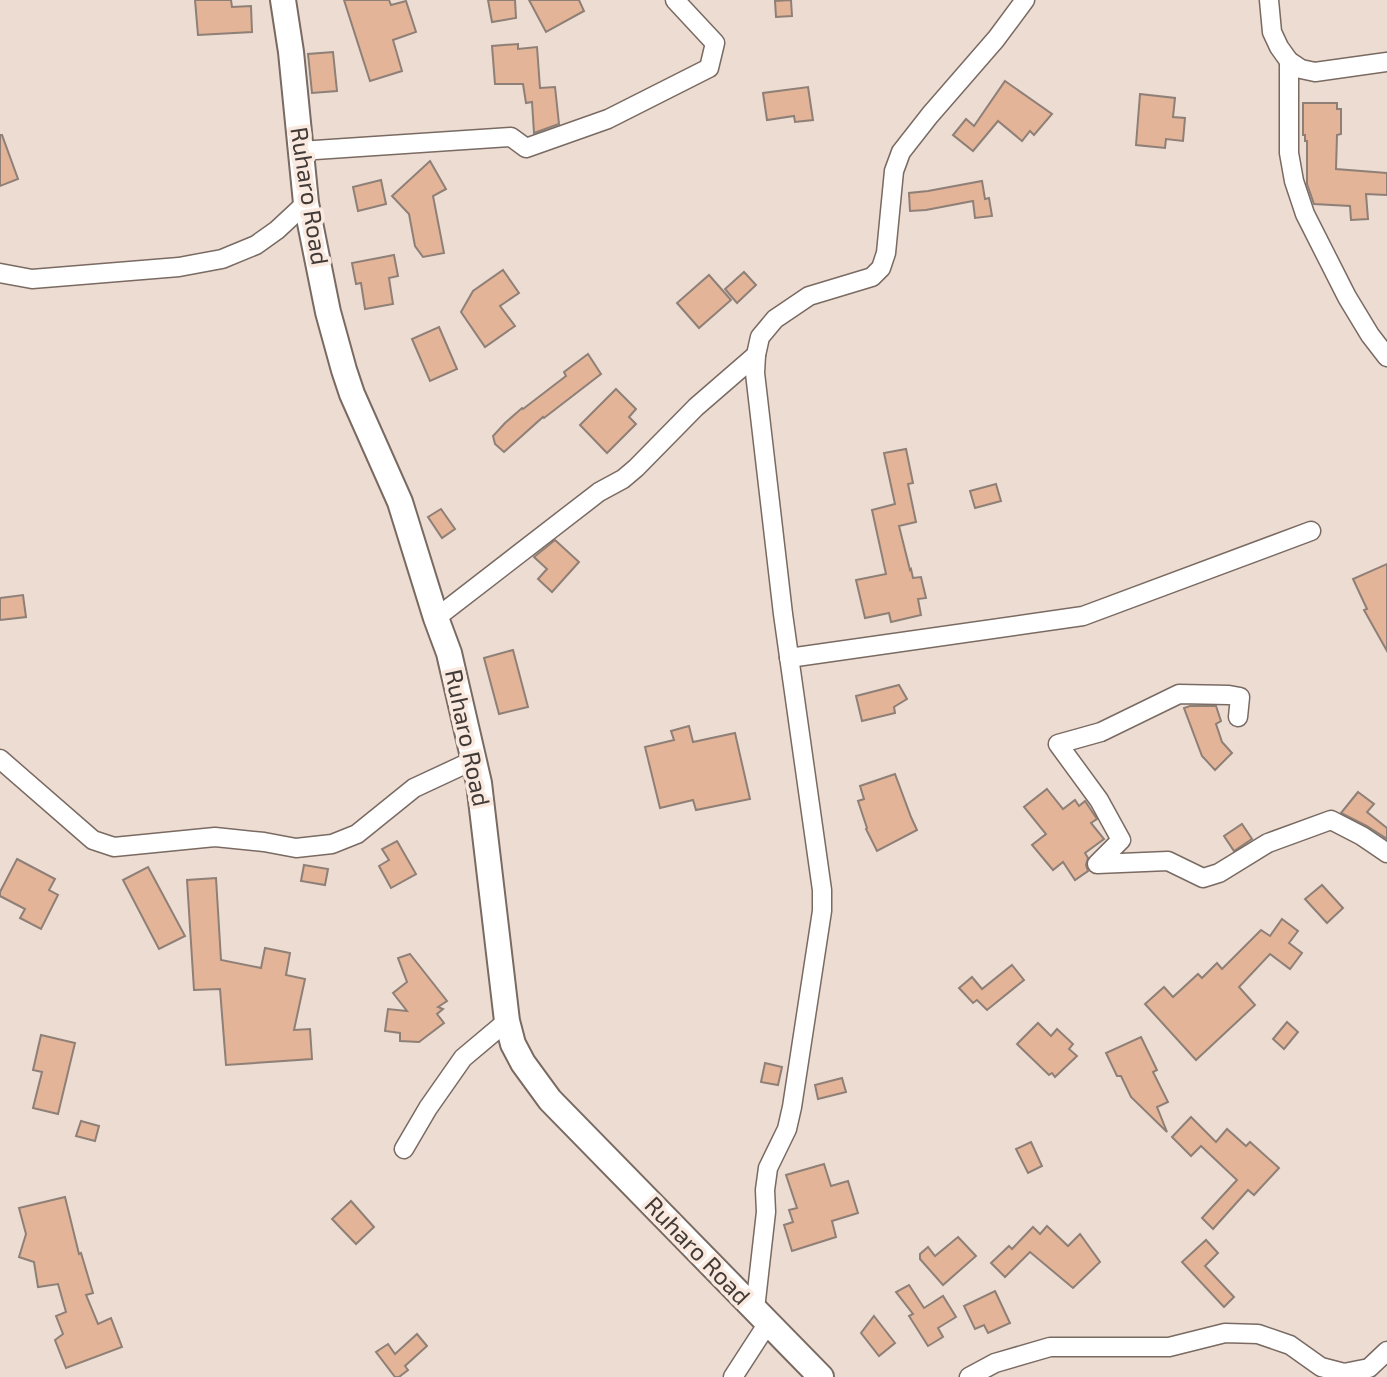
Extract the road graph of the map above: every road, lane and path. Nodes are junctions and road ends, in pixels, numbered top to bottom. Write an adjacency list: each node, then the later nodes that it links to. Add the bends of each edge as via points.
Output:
1 (283, 0): 7 (street, Ruharo Road)
2 (675, 0): 7 (street, via 715,43 709,68 608,119 526,148 511,137)
3 (1025, 0): 10 (street, via 901,152 894,171 881,268 872,277 809,296 775,319 760,337)
4 (1269, 0): 5 (street, via 1272,32)
5 (1289, 61): 6 (street, via 1315,72); 11 (street, via 1289,153 1294,181 1305,214 1347,297)
6 (1387, 62)
7 (300, 152): 8 (street, Ruharo Road)
8 (306, 203): 9 (street, via 256,245 222,259 32,279); 13 (street, Ruharo Road, via 344,370 400,502)
9 (0, 273)
10 (756, 355): 13 (street, via 623,479 599,492); 14 (street)
11 (1387, 357)
12 (1311, 531): 14 (street, via 1083,616)
13 (436, 618): 17 (street, Ruharo Road, via 449,653)
14 (789, 658): 21 (street, via 822,911 792,1107 768,1168)
15 (1238, 717): 18 (street, via 1240,697 1179,694 1101,732 1058,744 1099,800 1121,840 1097,864 1168,861 1203,878 1268,843 1331,820)
16 (0, 759): 17 (street, via 93,840 114,848 215,837 296,848 332,844 358,834 414,788)
17 (474, 760): 19 (street, Ruharo Road)
18 (1387, 853)
19 (507, 1021): 20 (street, via 463,1058); 21 (street, Ruharo Road, via 523,1063 550,1100)
20 (404, 1149)
21 (762, 1316): 23 (street); 24 (street, Ruharo Road)
22 (1387, 1351): 25 (street, via 1369,1367 1344,1373 1321,1367 1290,1345 1258,1334 1225,1333 1168,1347 1050,1347 995,1363)
23 (733, 1377)
24 (821, 1377)
25 (970, 1377)

